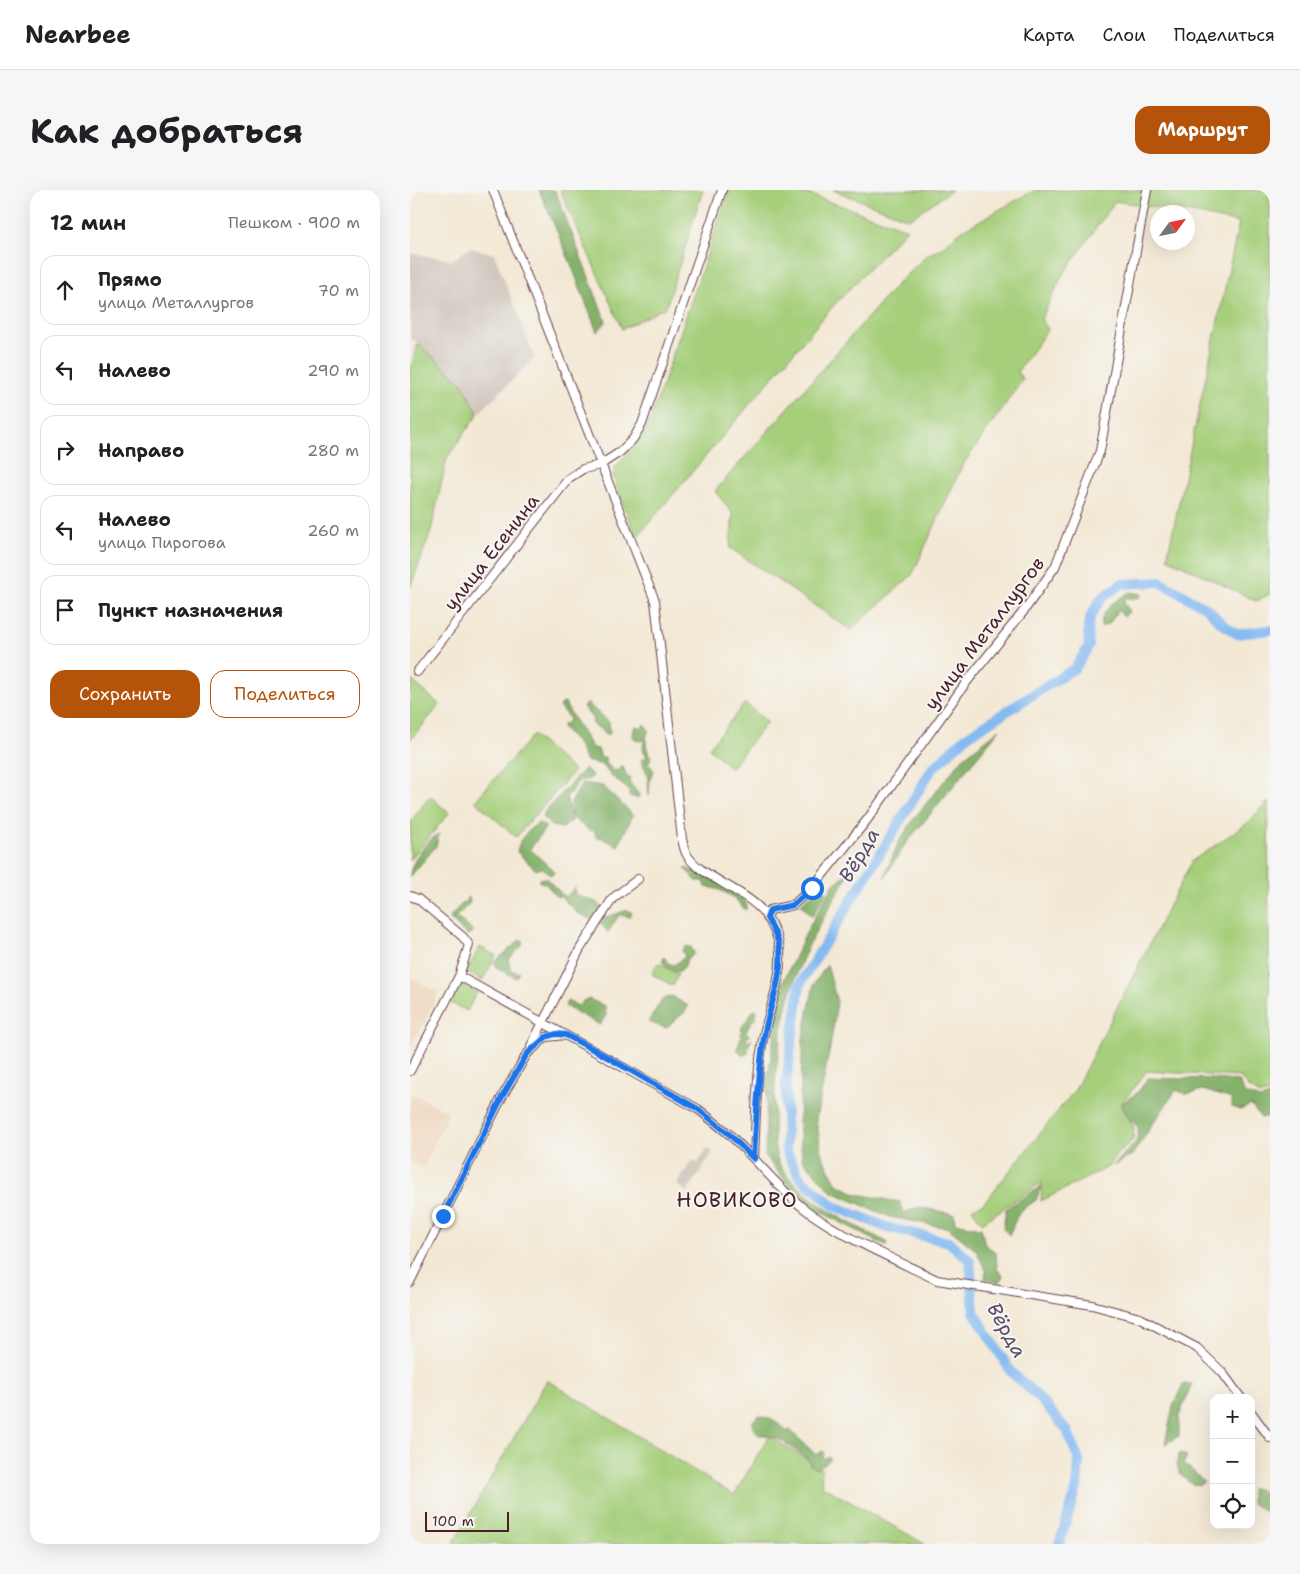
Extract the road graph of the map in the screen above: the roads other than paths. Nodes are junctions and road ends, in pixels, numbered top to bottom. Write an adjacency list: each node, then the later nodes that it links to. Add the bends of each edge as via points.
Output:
1 (493, 190): 4 (street)
2 (722, 190): 4 (street, улица Есенина, via 642,424 620,452)
3 (1147, 190): 8 (street, улица Металлургов, via 1100,451 1055,567 829,868 801,898 782,909 770,910)
4 (600, 465): 5 (street, улица Есенина, via 583,469 569,478); 8 (street, via 655,601 686,854 694,864 754,900)
5 (417, 672)
6 (638, 879): 10 (street, via 613,898 580,949)
7 (410, 896): 9 (street, via 418,899 463,937 468,945)
8 (767, 918): 14 (street, via 776,935 780,965 764,1035)
9 (459, 976): 10 (street); 13 (street)
10 (544, 1022): 11 (street); 12 (street)
11 (566, 1035): 12 (street, via 546,1037); 14 (street, via 698,1109)
12 (527, 1054): 15 (street, via 502,1097)
13 (410, 1071)
14 (754, 1159): 16 (street, via 801,1206 842,1232 937,1280 1092,1305 1140,1318 1197,1348 1222,1372)
15 (410, 1282)
16 (1238, 1394)
17 (1255, 1417): 18 (street)
18 (1270, 1438)

